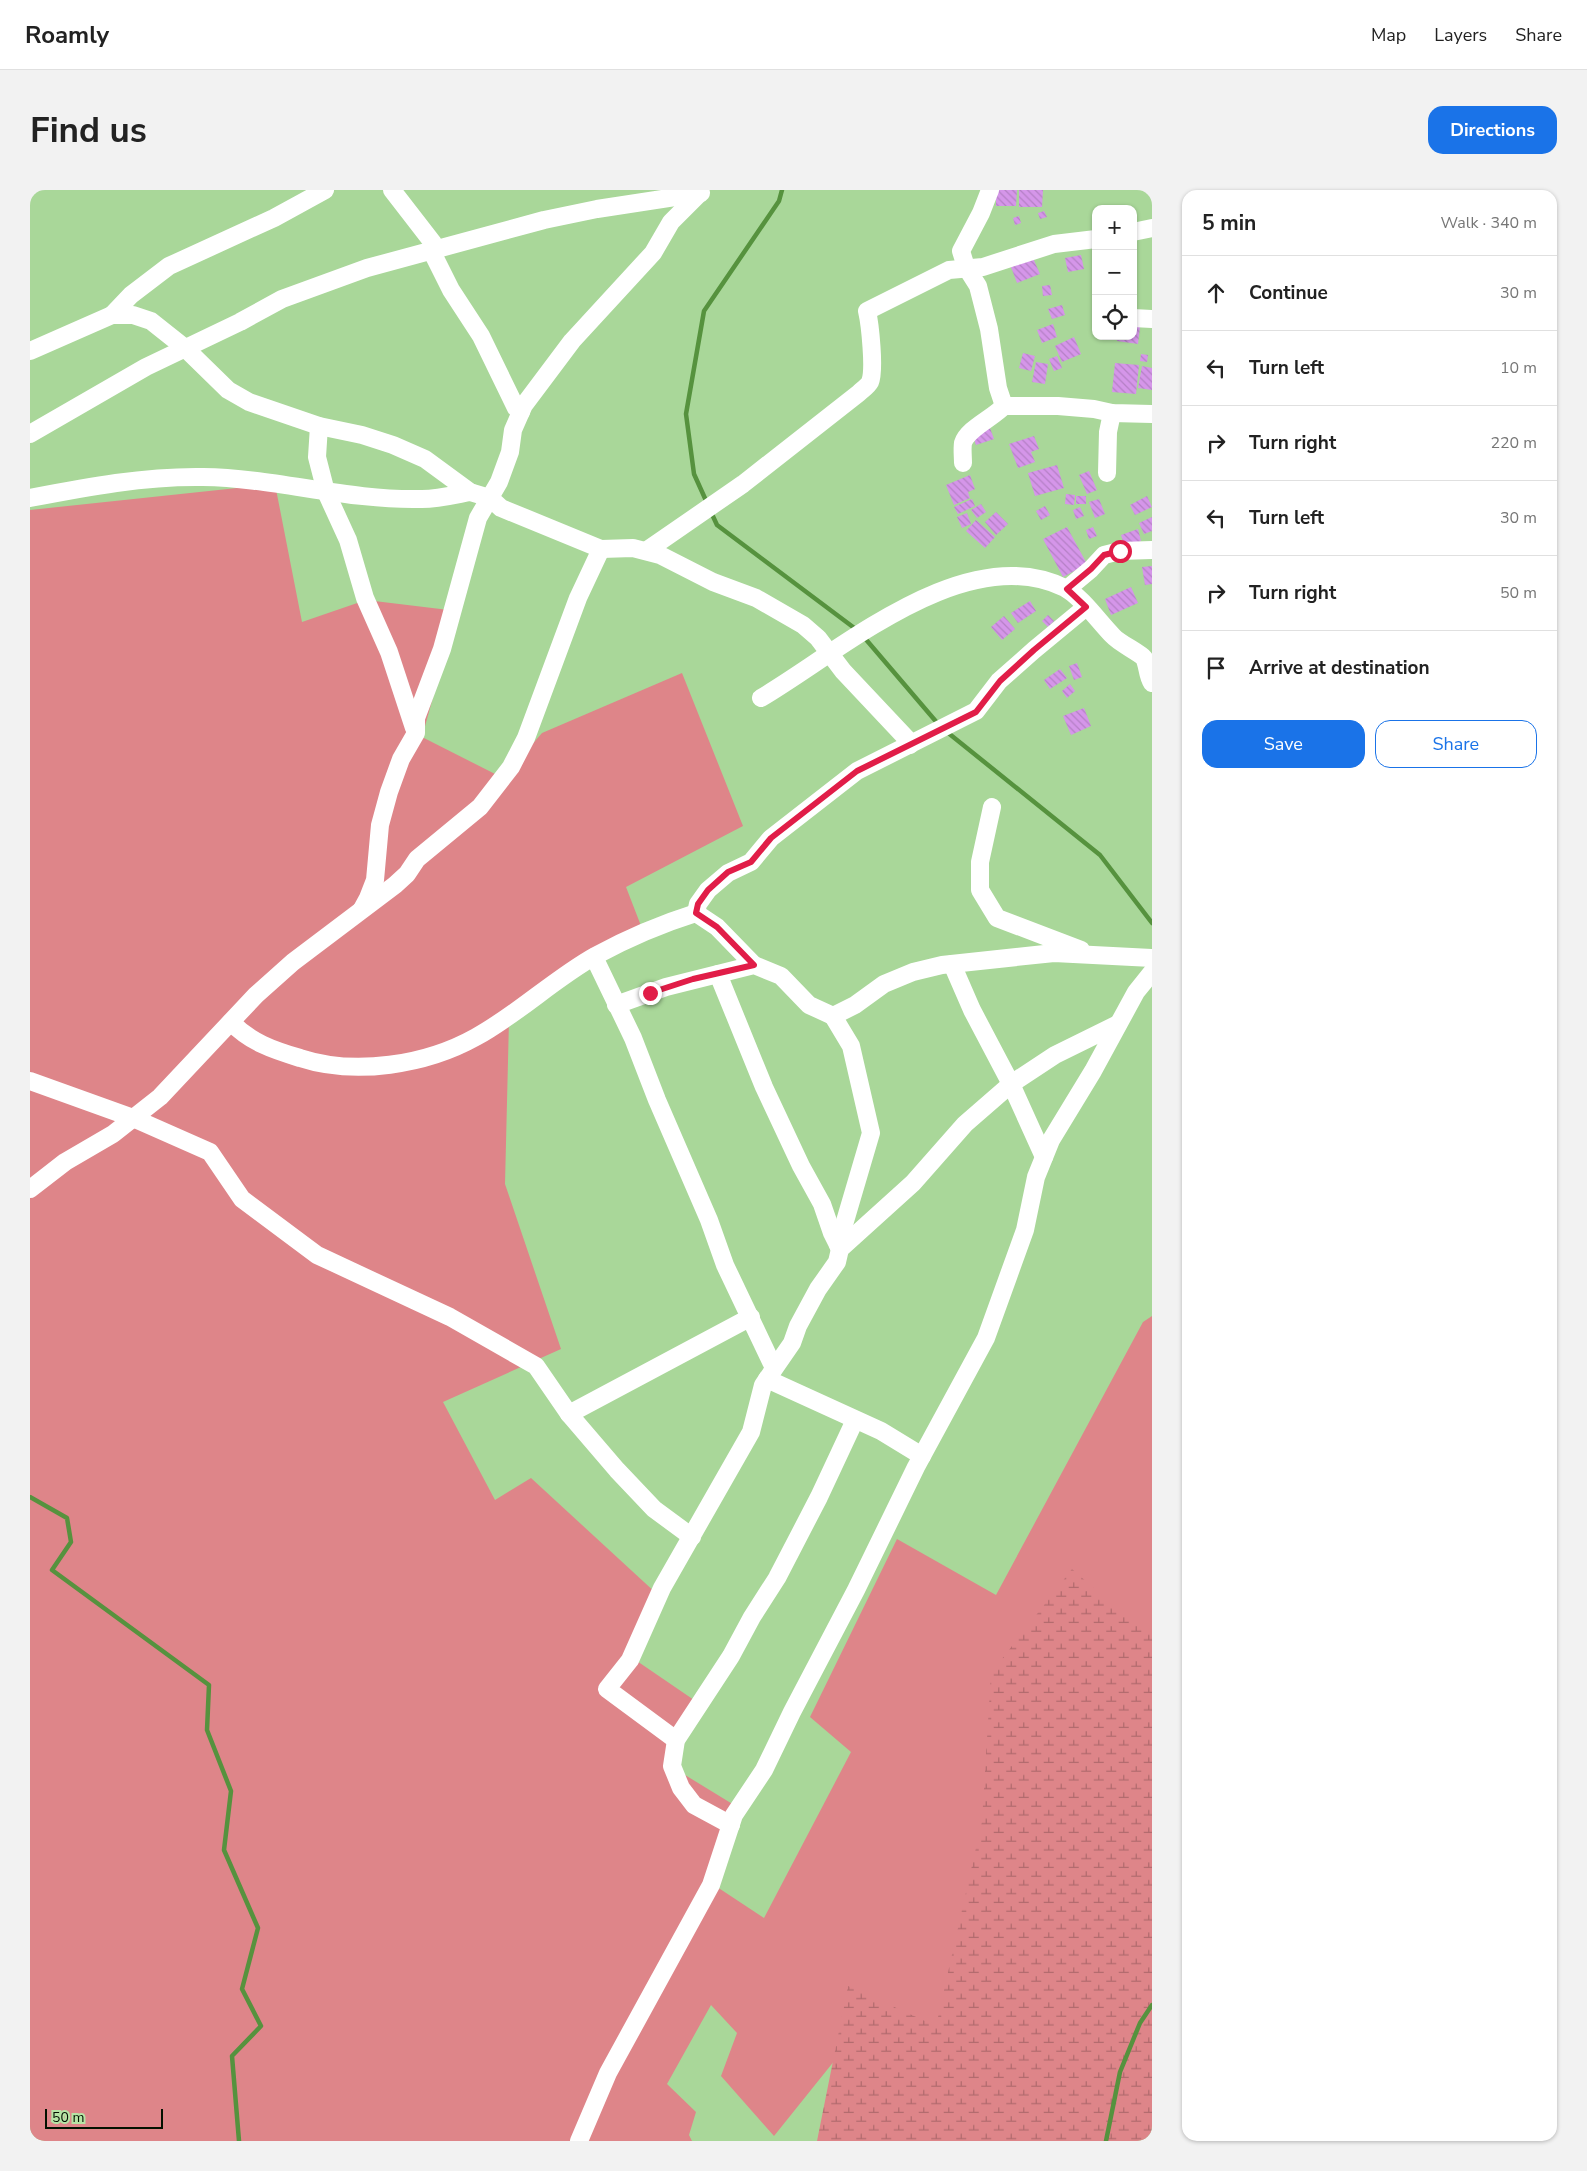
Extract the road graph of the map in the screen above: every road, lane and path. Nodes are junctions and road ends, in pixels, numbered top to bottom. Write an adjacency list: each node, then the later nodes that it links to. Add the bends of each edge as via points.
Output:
1 (326, 190): 10 (street, via 274,218 169,266)
2 (392, 190): 8 (street, via 433,244)
3 (990, 190): 9 (street, via 962,251)
4 (705, 192): 8 (street, via 544,220); 16 (street, via 671,222 653,253 572,341 532,392)
5 (1152, 228): 6 (street)
6 (1137, 231)
7 (1092, 239): 9 (street, via 1054,244 983,267)
8 (433, 249): 13 (street, via 282,299); 16 (street, via 450,290 480,336 516,408)
9 (966, 267): 15 (street, via 978,286); 29 (street, via 949,270 867,311 872,366 870,382 742,484)
10 (112, 315): 13 (street, via 133,315 151,321); 14 (street)
11 (1137, 318): 12 (street)
12 (1152, 318)
13 (185, 348): 19 (street, via 228,390 249,402); 20 (street)
14 (30, 351)
15 (1004, 406): 17 (street, via 1058,406); 21 (street, via 995,416 967,434 963,443)
16 (521, 412): 26 (street, via 513,430 510,452)
17 (1112, 413): 18 (street); 22 (street)
18 (1152, 414)
19 (320, 426): 23 (street, via 318,457); 24 (street, via 362,435 425,459)
20 (30, 434)
21 (963, 463)
22 (1107, 473)
23 (326, 492): 24 (street, via 423,499); 25 (street, via 203,477 138,481); 35 (street, via 348,540 365,598 389,652)
24 (470, 492): 26 (street)
25 (30, 498)
26 (490, 498): 27 (street, via 501,508); 35 (street, via 478,518 442,649 416,718)
27 (601, 548): 29 (street); 38 (street, via 578,598 526,738 511,767 480,807 417,859 395,885)
28 (1152, 550): 30 (street, via 1104,555)
29 (646, 551): 32 (street, via 756,598 803,625)
30 (1067, 589): 31 (street); 32 (street, via 1028,577 995,577 966,582 883,619)
31 (1086, 607): 33 (street, via 1114,638 1143,658); 36 (street, via 1000,681 976,712)
32 (830, 655): 34 (street); 36 (street)
33 (1152, 683)
34 (761, 698)
35 (416, 733): 38 (street, via 401,759 389,792 380,825 375,880)
36 (910, 745): 39 (street, via 857,771 795,818 771,838 751,862 728,872 708,890)
37 (992, 807): 40 (street, via 980,862 980,890 997,918)
38 (361, 910): 49 (street, via 293,962)
39 (696, 913): 41 (street, via 661,924); 44 (street, via 717,927)
40 (1096, 955): 42 (street); 43 (street, via 1054,953)
41 (594, 956): 47 (street); 49 (street, via 476,1037 434,1056 391,1064 350,1066 314,1063 268,1048)
42 (1152, 958)
43 (952, 964): 48 (street, via 913,972 884,984); 52 (street)
44 (754, 965): 46 (street); 48 (street, via 781,976 809,1006)
45 (1152, 972): 50 (street)
46 (718, 974): 47 (street, via 666,987); 56 (street, via 764,1087 822,1204)
47 (616, 1005): 57 (street)
48 (833, 1016): 56 (street, via 851,1046 871,1133)
49 (230, 1022): 53 (street, via 160,1097)
50 (1118, 1024): 52 (street, via 1055,1055); 54 (street)
51 (30, 1081): 53 (street)
52 (1011, 1084): 54 (street); 56 (street, via 965,1124 913,1183)
53 (133, 1118): 55 (street); 59 (street, via 210,1152 242,1199 317,1255 450,1317 536,1366)
54 (1044, 1157): 61 (street, via 1036,1177 1025,1230 986,1338)
55 (30, 1189)
56 (839, 1247): 58 (street, via 837,1262 818,1289 792,1342)
57 (751, 1317): 58 (street); 59 (street)
58 (770, 1373): 60 (street); 62 (street, via 763,1385 751,1432)
59 (569, 1414): 62 (street, via 654,1509)
60 (855, 1420): 61 (street, via 881,1431); 63 (street, via 776,1578 731,1656)
61 (922, 1456): 64 (street, via 764,1770 734,1815)
62 (692, 1537): 63 (street, via 662,1588 630,1660 608,1689)
63 (676, 1740): 64 (street, via 672,1766 681,1788 694,1805)
64 (731, 1825): 65 (street, via 711,1885 608,2073)
65 (579, 2141)

